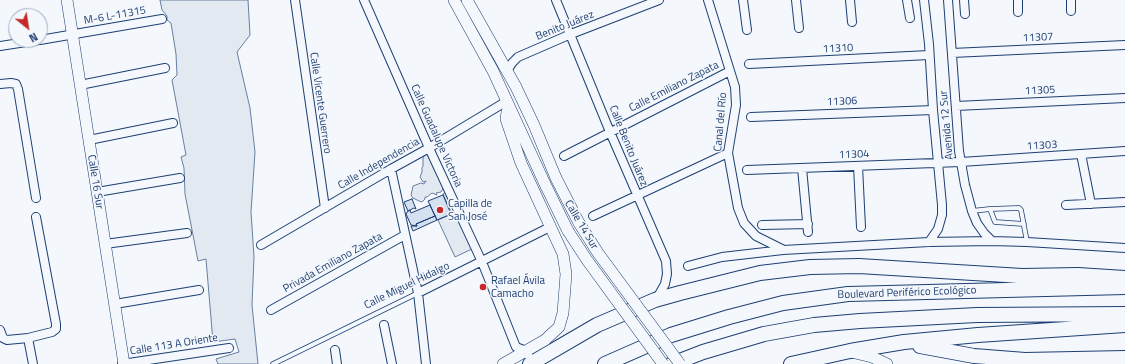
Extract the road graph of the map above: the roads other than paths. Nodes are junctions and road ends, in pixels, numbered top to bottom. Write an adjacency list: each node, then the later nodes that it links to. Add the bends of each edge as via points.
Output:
1 (67, 0): 27 (main road, Calle 16 Sur)
2 (295, 0): 64 (street, Calle Vicente Guerrero)
3 (364, 0): 46 (street, Calle Guadalupe Victoria)
4 (454, 0): 39 (main road, Calle 14 Sur)
5 (467, 0): 34 (main road, Calle 14 Sur)
6 (556, 0): 26 (street, Calle Benito Juárez)
7 (659, 0): 26 (street, Benito Juárez)
8 (708, 0): 35 (street, Canal del Río)
9 (743, 0): 25 (street)
10 (796, 0): 24 (street)
11 (850, 0): 23 (street)
12 (907, 0): 21 (street)
13 (924, 0): 31 (street, Avenida 12 Sur)
14 (948, 0): 30 (street, Avenida 12 Sur)
15 (964, 0): 20 (street)
16 (1018, 0): 18 (street)
17 (1070, 0): 19 (street)
18 (1018, 12)
19 (1071, 12)
20 (965, 14)
21 (910, 18)
22 (162, 19): 27 (street, M-6 L-11315)
23 (852, 22)
24 (799, 28)
25 (747, 30)
26 (571, 34): 34 (street, Benito Juárez, via 518,57); 44 (street, Calle Benito Juárez)
27 (72, 35): 28 (street, M-6 L-11315); 37 (main road, Calle 16 Sur)
28 (48, 39)
29 (1125, 45): 30 (street, 11307)
30 (952, 53): 40 (street, Avenida 12 Sur)
31 (929, 56): 32 (street, 11310); 41 (street, Avenida 12 Sur)
32 (749, 64)
33 (165, 68): 37 (street)
34 (507, 71): 114 (main road, Calle 14 Sur, bridge, via 579,223 598,253)
35 (730, 71): 44 (street, Calle Emiliano Zapata); 48 (street, Canal del Río, via 736,97)
36 (0, 84): 60 (street, via 16,84 18,89)
37 (80, 85): 45 (main road, Calle 16 Sur)
38 (1125, 98): 40 (street, 11305)
39 (508, 103): 46 (street, Calle Independencia); 71 (main road, via 506,119 521,162); 112 (main road, Calle 14 Sur, bridge, via 568,231)
40 (956, 106): 51 (street, Avenida 12 Sur)
41 (933, 110): 42 (street, 11306); 52 (street, Avenida 12 Sur)
42 (751, 117)
43 (173, 123): 45 (street)
44 (610, 132): 50 (street, Calle Emiliano Zapata); 59 (street, Calle Benito Juárez)
45 (88, 140): 58 (main road, Calle 16 Sur)
46 (428, 148): 55 (street, Calle Independencia); 82 (street, Calle Guadalupe Victoria)
47 (1125, 151): 49 (street, 11303)
48 (728, 153): 59 (street); 81 (street, Canal del Río, via 738,208 744,223 756,236)
49 (1081, 154): 51 (street, 11303); 62 (street)
50 (564, 156)
51 (961, 162): 52 (street, 11304); 66 (street, Avenida 12 Sur)
52 (938, 163): 53 (street, 11304); 76 (street, Avenida 12 Sur, via 942,215 938,229)
53 (858, 166): 54 (street, 11304); 72 (street)
54 (802, 168): 56 (street, 11304); 70 (street, via 808,228)
55 (391, 169): 64 (street, Calle Independencia); 74 (street)
56 (747, 170)
57 (180, 178): 58 (street)
58 (97, 192): 78 (main road, Calle 16 Sur)
59 (637, 197): 67 (street); 88 (street, Calle Benito Juárez, via 666,261 665,284)
60 (36, 198)
61 (1125, 202): 62 (street)
62 (1091, 204): 63 (street)
63 (1066, 205)
64 (324, 208): 79 (street, Calle Independencia)
65 (990, 209): 66 (lane); 69 (lane, via 995,222); 69 (lane, via 1019,208)
66 (972, 211): 75 (street, Avenida 12 Sur, via 977,223)
67 (593, 216)
68 (36, 217): 95 (street, via 56,329)
69 (1024, 224): 77 (lane)
70 (762, 225)
71 (550, 227): 82 (street, Calle Miguel Hidalgo); 101 (main road, via 566,265 562,321)
72 (861, 227)
73 (187, 233): 78 (street)
74 (405, 236): 87 (street); 90 (street, Privada Emiliano Zapata)
75 (992, 241): 76 (street); 77 (street)
76 (929, 242): 81 (street)
77 (1027, 242): 80 (street)
78 (105, 244): 89 (main road, Calle 16 Sur)
79 (261, 245)
80 (1125, 248)
81 (783, 250): 83 (street, via 722,257)
82 (482, 262): 87 (street, Calle Miguel Hidalgo); 101 (street, Calle Guadalupe Victoria, via 516,347)
83 (688, 266)
84 (1125, 278): 88 (highway, via 1078,275 1022,276 858,266 810,267 760,273)
85 (1125, 287): 111 (highway, Boulevard Periférico Ecológico, via 848,294 783,303 671,335)
86 (199, 290): 89 (street)
87 (418, 293): 106 (lane, Calle Miguel Hidalgo); 109 (street)
88 (655, 300): 101 (highway, via 597,325)
89 (114, 304): 105 (main road, Calle 16 Sur)
90 (271, 310)
91 (1125, 314): 113 (highway, via 977,315 860,320 814,325 764,334)
92 (1125, 325): 96 (highway)
93 (384, 326): 108 (street)
94 (0, 330): 95 (street, via 3,338 7,340)
95 (28, 338): 104 (street)
96 (904, 342): 99 (highway); 103 (highway, via 974,356)
97 (229, 348): 105 (street, Calle 113 A Oriente)
98 (335, 350): 107 (street)
99 (850, 351): 115 (highway); 116 (main road)
100 (1125, 358): 102 (highway)
101 (530, 359): 110 (main road)
102 (1086, 361): 103 (highway)
103 (1027, 362)
104 (33, 364)
105 (123, 364)
106 (273, 364)
107 (337, 364)
108 (392, 364)
109 (426, 364)
110 (503, 364)
111 (605, 364)
112 (663, 364)
113 (672, 364)
114 (680, 364)
115 (792, 364)
116 (888, 364)

